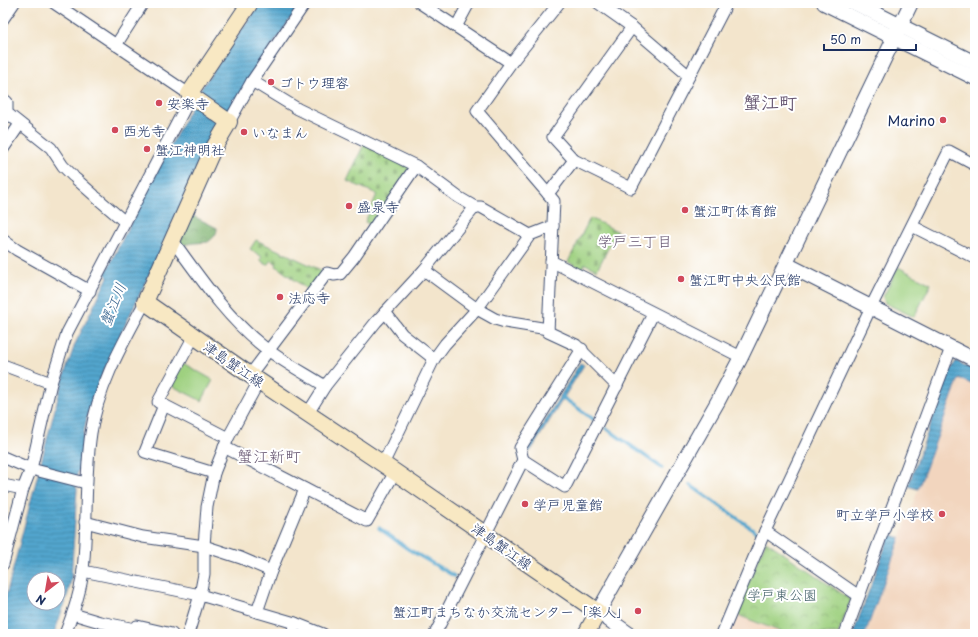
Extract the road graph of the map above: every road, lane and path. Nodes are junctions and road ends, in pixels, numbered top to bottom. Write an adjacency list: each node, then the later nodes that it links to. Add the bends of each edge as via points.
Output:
1 (14, 3): 14 (street)
2 (54, 3): 18 (street)
3 (143, 3): 18 (street)
4 (250, 3): 24 (main road)
5 (305, 3): 23 (street)
6 (420, 3): 15 (street)
7 (470, 3): 15 (street)
8 (559, 3): 19 (street)
9 (598, 3): 16 (street)
10 (727, 3): 21 (street)
11 (824, 3): 17 (street)
12 (855, 3): 17 (street)
13 (911, 3): 17 (street)
14 (3, 19)
15 (456, 27): 19 (street)
16 (632, 27): 21 (street); 29 (street, via 553,137)
17 (897, 32): 20 (street); 22 (street); 42 (street)
18 (116, 45): 24 (street)
19 (511, 63): 32 (street, via 477,111)
20 (975, 63)
21 (689, 76): 29 (street, via 631,188)
22 (975, 78)
23 (252, 81): 26 (street); 31 (street, via 298,109)
24 (188, 94): 26 (main road); 34 (street, via 188,104)
25 (3, 99): 27 (street, via 7,102 7,113)
26 (227, 121): 39 (main road)
27 (20, 124): 28 (street); 34 (street, via 51,148 62,166)
28 (3, 149)
29 (574, 160): 32 (street)
30 (975, 164): 36 (street, via 949,151)
31 (416, 166): 33 (street); 54 (street, via 354,257 340,274 327,273)
32 (548, 194): 35 (street, via 554,201)
33 (475, 207): 37 (street, via 481,207); 43 (street)
34 (125, 222): 44 (street)
35 (553, 226): 37 (street); 41 (street)
36 (912, 226): 40 (street); 46 (street)
37 (530, 235): 47 (street)
38 (3, 240): 44 (street)
39 (173, 240): 45 (main road); 54 (street, via 221,305)
40 (975, 258)
41 (551, 260): 49 (street); 50 (street)
42 (786, 264): 46 (street); 55 (street)
43 (424, 270): 47 (street); 48 (street)
44 (90, 291): 60 (street, via 67,333)
45 (145, 302): 51 (main road, 津島蟹江線); 71 (street, via 119,351 99,399 91,432)
46 (871, 307): 52 (street); 76 (street)
47 (477, 308): 50 (street, via 495,320); 56 (street)
48 (385, 312): 56 (street, via 402,334); 61 (street)
49 (653, 314): 55 (street); 62 (street)
50 (548, 329): 53 (street, via 548,332)
51 (194, 336): 59 (main road, 津島蟹江線); 63 (street, via 158,402)
52 (951, 348): 57 (street); 83 (street)
53 (582, 350): 62 (street); 67 (street, via 520,448)
54 (269, 351): 59 (street); 61 (street)
55 (741, 357): 85 (street)
56 (434, 358): 68 (street)
57 (975, 360)
58 (3, 365): 60 (street)
59 (254, 378): 64 (main road, 津島蟹江線); 65 (street)
60 (51, 383): 69 (street)
61 (325, 386): 64 (street)
62 (617, 386): 67 (street, via 565,487)
63 (164, 405): 65 (street); 70 (street, via 145,452)
64 (308, 413): 68 (main road, 津島蟹江線)
65 (226, 442): 70 (street); 74 (street)
66 (3, 457): 69 (street)
67 (523, 460): 77 (street)
68 (389, 468): 74 (street, via 367,521); 77 (main road, 津島蟹江線)
69 (30, 469): 71 (street); 73 (street)
70 (214, 473): 78 (street, via 207,507)
71 (84, 482): 75 (street)
72 (3, 485): 73 (street)
73 (23, 489): 79 (street)
74 (305, 489): 81 (street)
75 (85, 522): 78 (street, via 143,537); 80 (street)
76 (765, 531): 83 (street); 95 (street)
77 (485, 534): 85 (main road, 津島蟹江線); 92 (street)
78 (204, 546): 81 (street); 82 (street, via 204,574)
79 (3, 564)
80 (83, 571): 82 (street); 86 (street)
81 (271, 571): 84 (street)
82 (200, 595): 84 (street); 90 (street)
83 (859, 596): 96 (street)
84 (258, 612): 87 (street)
85 (598, 612): 93 (main road); 94 (street)
86 (73, 614): 88 (street); 89 (street, via 100,622 135,629 137,626)
87 (294, 629): 91 (street)
88 (65, 634)
89 (172, 634)
90 (188, 634)
91 (323, 634)
92 (435, 634)
93 (586, 634)
94 (629, 634)
95 (722, 634)
96 (845, 634)

